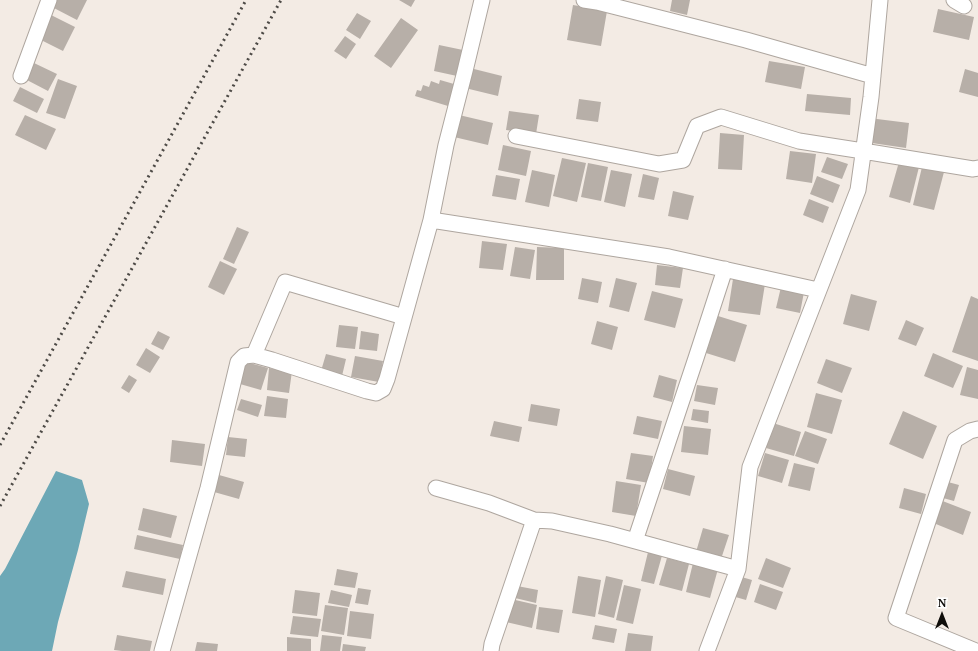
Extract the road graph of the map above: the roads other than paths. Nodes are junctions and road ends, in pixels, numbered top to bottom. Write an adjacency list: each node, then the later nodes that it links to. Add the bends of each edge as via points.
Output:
1 (49, 0): 5 (street)
2 (482, 0): 10 (street, via 446,145)
3 (584, 0): 6 (street, via 746,40)
4 (880, 0): 6 (street)
5 (21, 76)
6 (873, 76): 8 (street)
7 (516, 136): 8 (street, via 659,164 683,160 697,126 721,117 799,141)
8 (863, 151): 9 (street); 12 (street, via 858,190)
9 (978, 168)
10 (431, 220): 11 (street, via 669,257); 13 (street)
11 (725, 270): 12 (street); 18 (street)
12 (818, 290): 19 (street, via 750,467)
13 (404, 316): 14 (street, via 285,282); 14 (street, via 387,380 383,389 376,393)
14 (254, 355): 20 (street, via 244,356 238,362 208,488)
15 (978, 428): 23 (street, via 955,440 896,618)
16 (436, 488): 17 (street, via 489,503)
17 (534, 520): 18 (street, via 552,521); 21 (street)
18 (635, 541): 19 (street)
19 (738, 569): 22 (street)
20 (162, 651)
21 (491, 651)
22 (708, 651)
23 (976, 651)

